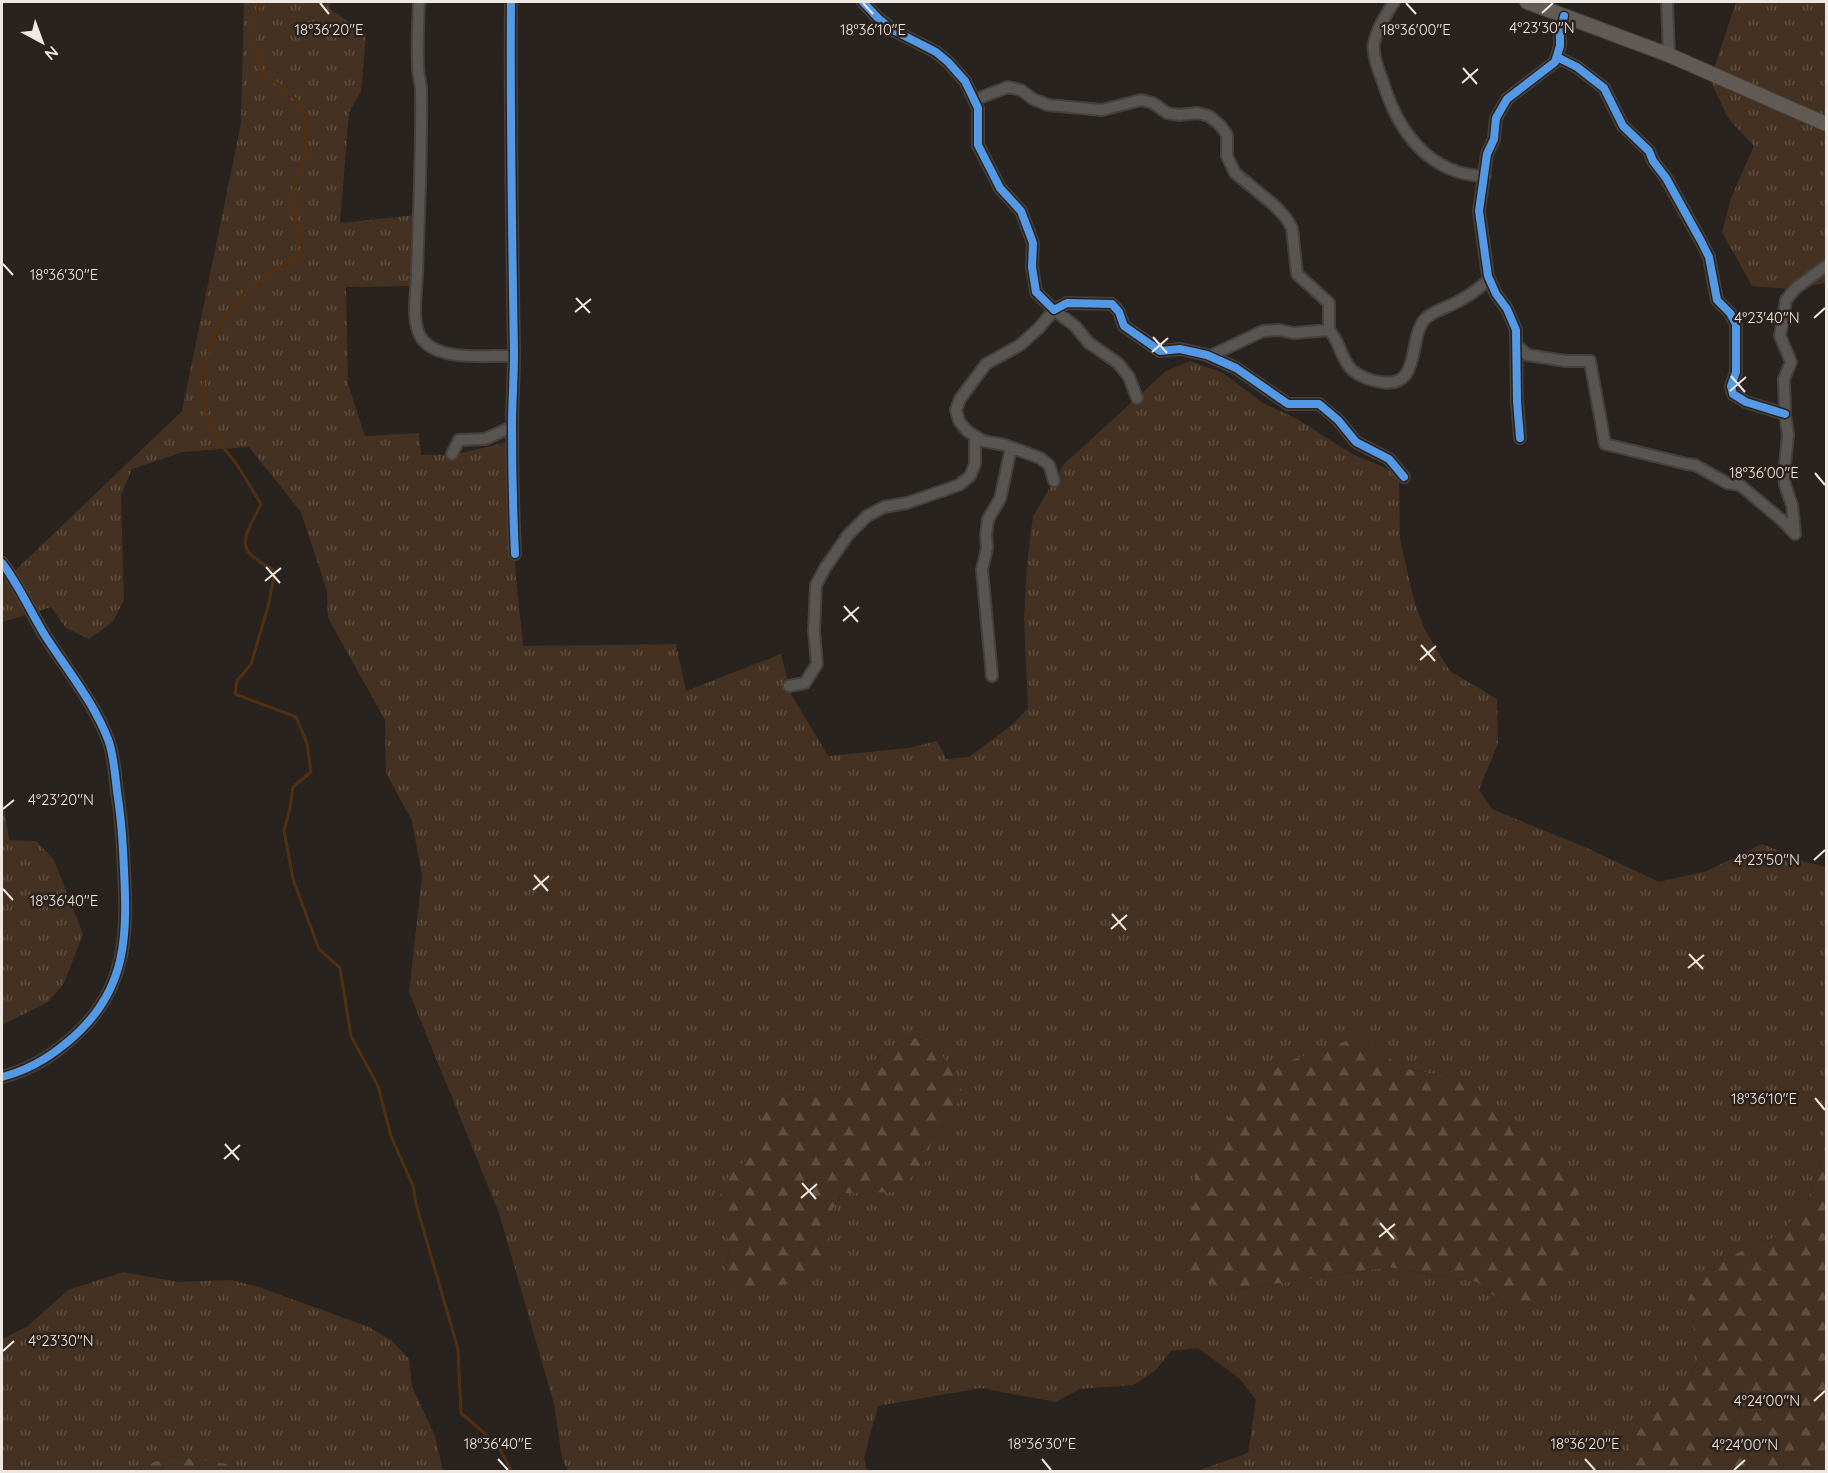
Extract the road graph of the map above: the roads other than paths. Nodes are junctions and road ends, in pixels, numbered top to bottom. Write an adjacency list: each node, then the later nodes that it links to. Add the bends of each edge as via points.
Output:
1 (419, 2): 18 (street, via 420,186 414,303 421,338 432,349 449,354)
2 (511, 2): 18 (street)
3 (863, 2): 10 (street, via 893,30 948,62)
4 (1394, 2): 12 (street, via 1374,44 1389,103 1410,140 1429,157 1458,173)
5 (1527, 2): 7 (main road)
6 (1668, 2): 8 (street)
7 (1564, 16): 8 (main road); 9 (street)
8 (1670, 55): 11 (main road)
9 (1557, 57): 12 (street, via 1507,99 1496,118); 21 (street, via 1604,88 1623,126 1649,151 1701,241 1717,300 1736,324 1733,394)
10 (974, 100): 15 (street, via 978,108 978,145 1000,188 1021,211 1033,243 1035,292); 16 (street, via 1008,87 1048,105 1101,110 1141,100 1167,113 1209,116 1227,135 1227,156 1235,173 1274,205 1292,228 1297,274 1329,303)
11 (1827, 124)
12 (1485, 176): 14 (street, via 1479,211)
13 (1827, 266): 21 (street, via 1786,300 1780,336 1791,362 1785,378)
14 (1489, 279): 16 (street, via 1425,319 1413,361 1394,383 1365,378 1352,370); 17 (street, via 1516,330)
15 (1054, 310): 19 (street, via 1067,303 1112,304 1124,327 1160,351 1180,349); 20 (street, via 1089,343 1118,363); 23 (street, via 1020,345 986,364 960,399 956,410 959,421)
16 (1329, 330): 19 (street, via 1263,331)
17 (1516, 344): 21 (street, via 1527,355 1566,362 1590,361 1605,444 1695,465 1727,483 1740,485 1795,534 1784,474 1788,435); 24 (street)
18 (514, 356): 22 (street)
19 (1210, 356): 27 (street, via 1236,368 1288,404 1319,404 1356,442 1389,459)
20 (1137, 398)
21 (1785, 414)
22 (512, 427): 26 (street, via 485,439 459,441); 29 (street)
23 (975, 436): 25 (street); 32 (street, via 975,464 970,476 958,485 884,507 867,516 849,535 816,585 817,664 805,683)
24 (1520, 438)
25 (1011, 448): 28 (street, via 1040,458 1049,465); 31 (street, via 1000,499 988,519 982,570)
26 (452, 454)
27 (1404, 477)
28 (1054, 481)
29 (515, 554)
30 (2, 563): 33 (street, via 109,743 122,821 125,891 120,965 95,1016 51,1055)
31 (992, 676)
32 (789, 686)
33 (2, 1077)

